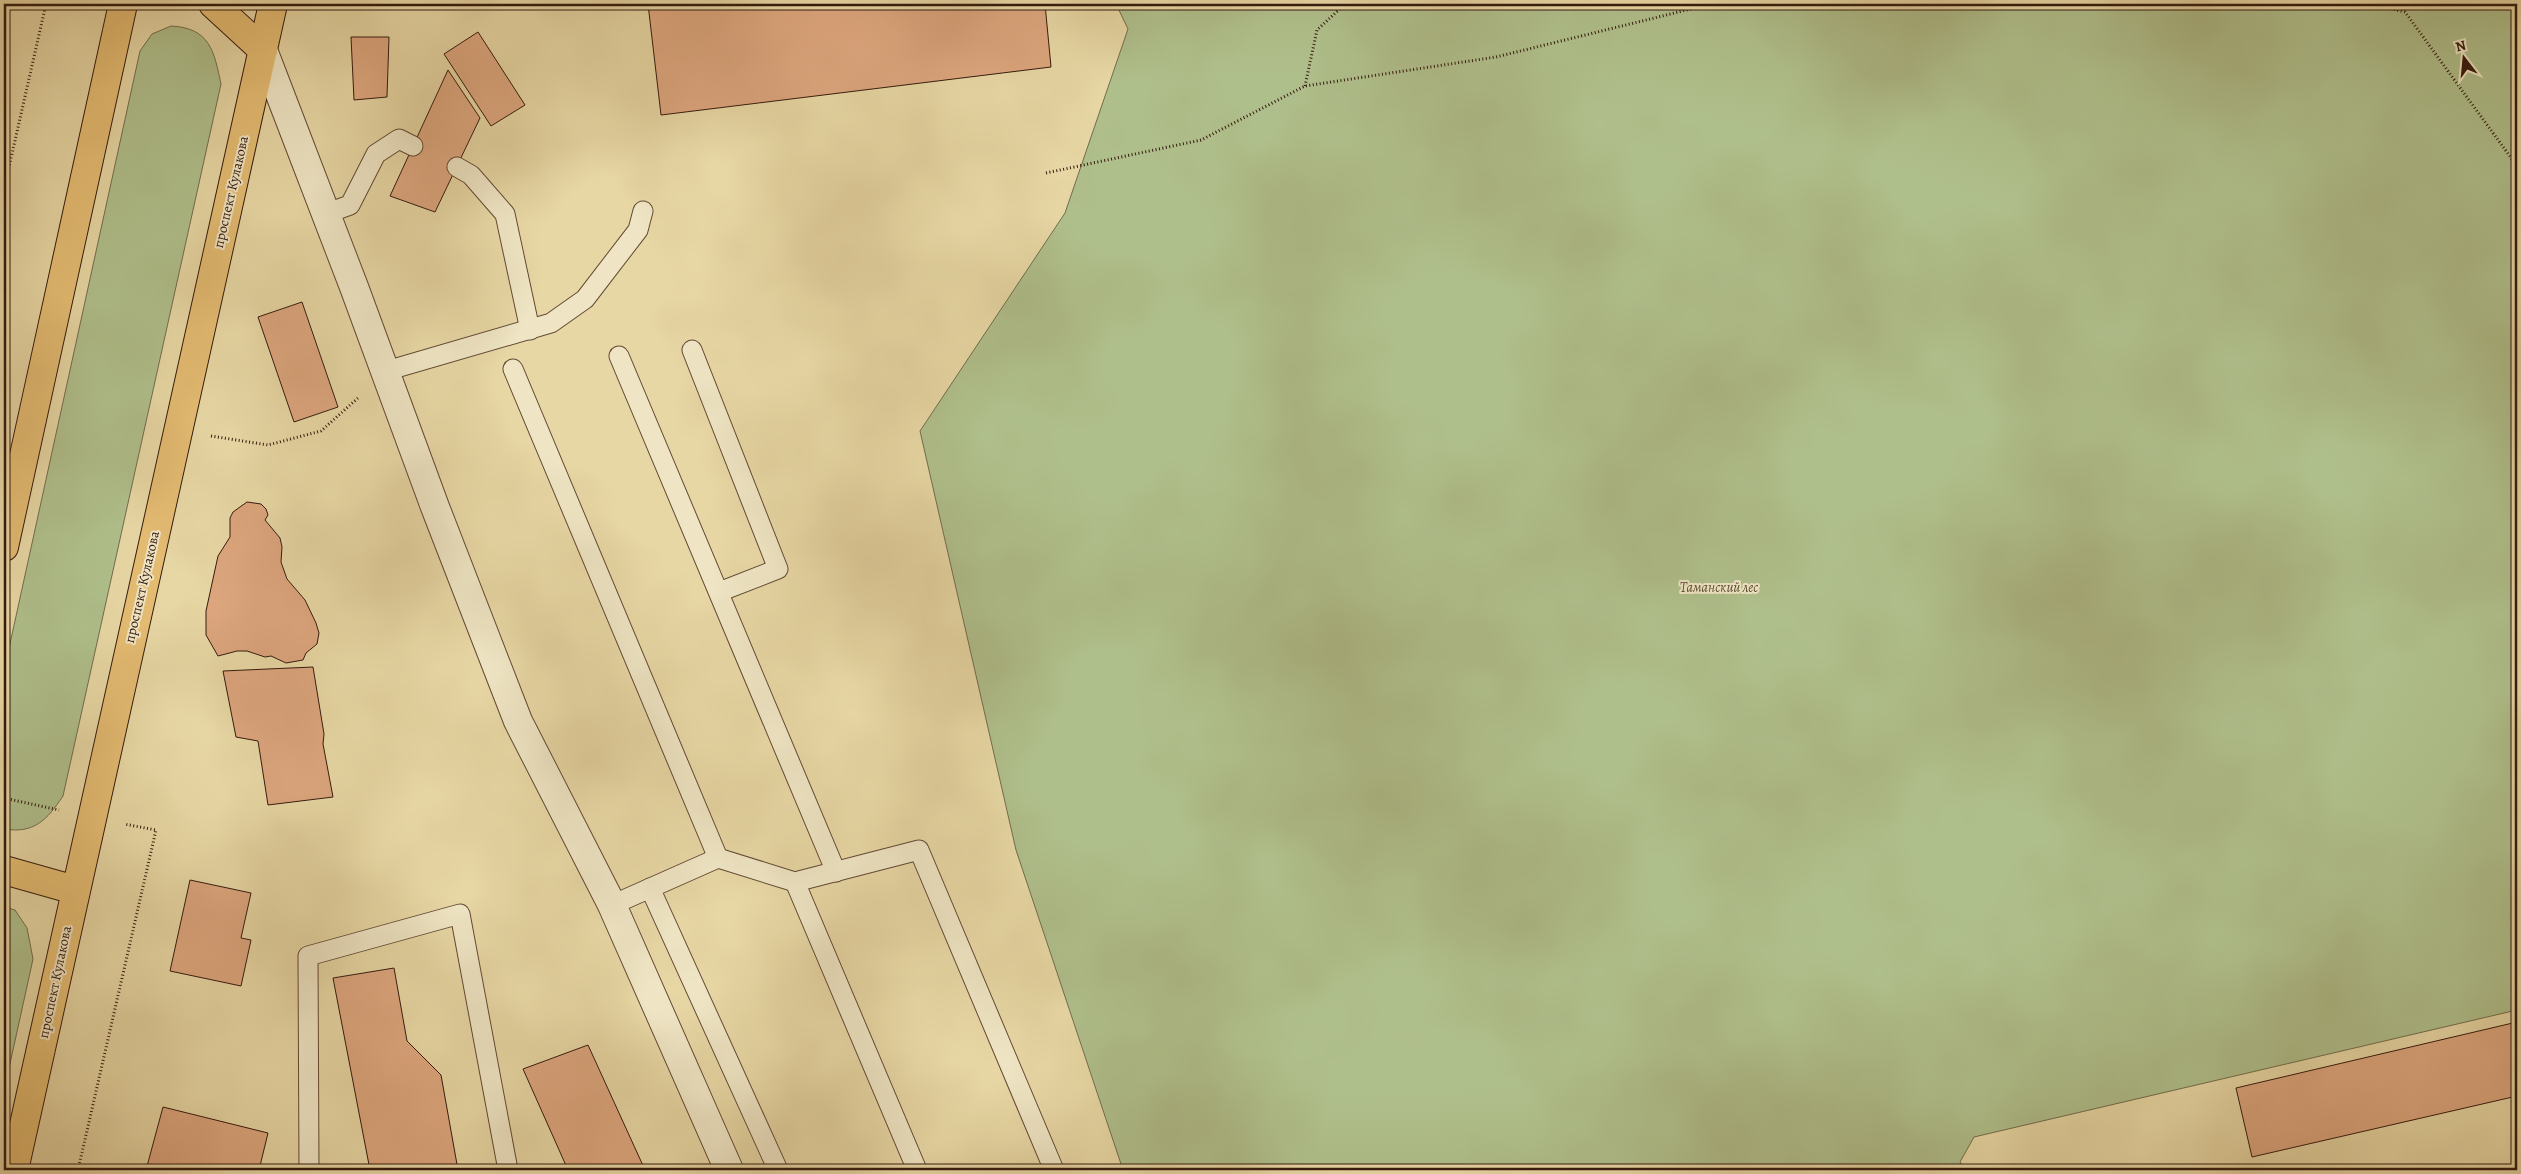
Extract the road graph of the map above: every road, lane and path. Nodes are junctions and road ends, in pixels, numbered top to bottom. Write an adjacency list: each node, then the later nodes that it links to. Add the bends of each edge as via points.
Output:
1 (46, 4): 14 (path)
2 (123, 4): 23 (main road)
3 (213, 4): 8 (main road)
4 (273, 4): 8 (main road, проспект Кулакова)
5 (1345, 4): 9 (path, via 1317,30)
6 (1711, 4): 9 (path, via 1496,57)
7 (2370, 4): 11 (path, via 2405,12)
8 (262, 50): 16 (street); 31 (main road, проспект Кулакова)
9 (1305, 86): 13 (path, via 1201,140)
10 (413, 146): 16 (lane, via 398,139 376,154 350,204)
11 (2517, 166)
12 (456, 167): 17 (lane, via 471,174 505,214)
13 (1046, 173)
14 (4, 189)
15 (643, 211): 17 (lane, via 638,230 585,299 551,323)
16 (325, 214): 21 (street)
17 (530, 330): 21 (lane)
18 (692, 350): 24 (lane, via 778,569)
19 (619, 356): 24 (lane)
20 (512, 369): 26 (lane)
21 (386, 372): 22 (path, via 321,431 268,445); 32 (street, via 518,721)
22 (205, 436)
23 (4, 547)
24 (719, 592): 28 (lane)
25 (156, 830): 34 (path)
26 (718, 858): 29 (lane); 30 (lane)
27 (4, 870): 31 (main road)
28 (836, 872): 29 (lane); 40 (lane, via 919,850)
29 (795, 882): 39 (lane)
30 (650, 888): 32 (lane); 38 (lane)
31 (75, 890): 33 (main road, проспект Кулакова)
32 (612, 905): 37 (street)
33 (14, 1170)
34 (78, 1170)
35 (309, 1170): 36 (lane, via 308,956 460,914)
36 (508, 1170)
37 (729, 1170)
38 (778, 1170)
39 (917, 1170)
40 (1054, 1170)

